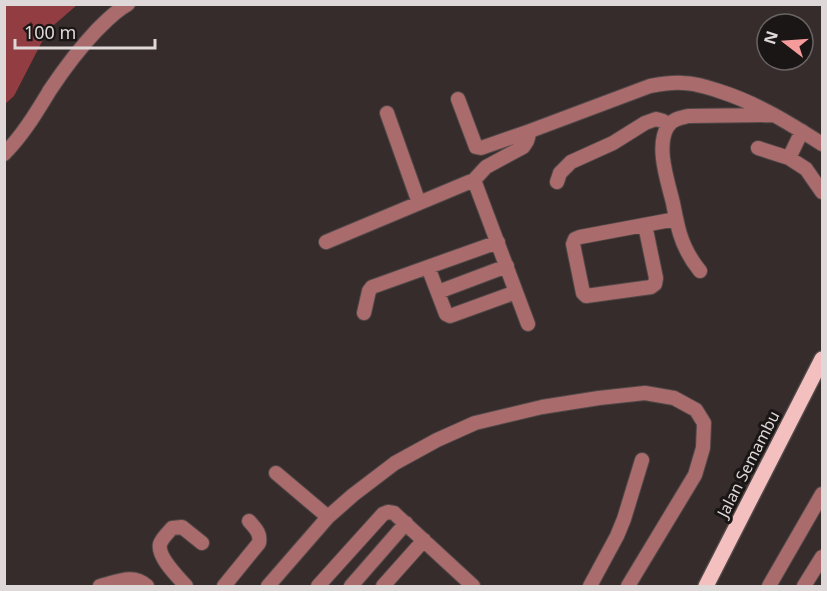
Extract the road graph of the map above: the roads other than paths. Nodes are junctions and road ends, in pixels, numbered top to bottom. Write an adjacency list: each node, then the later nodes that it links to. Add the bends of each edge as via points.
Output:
1 (128, 4): 10 (street, via 111,15 84,44 18,141)
2 (458, 99): 6 (street, via 476,147)
3 (387, 113): 15 (street)
4 (775, 115): 5 (street, via 688,116); 6 (street, via 705,87 666,83); 7 (street)
5 (669, 125): 13 (street, via 656,119 645,123 571,162); 16 (street, via 662,144 663,162)
6 (530, 131): 12 (street, via 523,147 486,166)
7 (801, 131): 8 (street); 11 (street)
8 (822, 144)
9 (758, 148): 11 (street)
10 (4, 154)
11 (789, 158): 14 (street, via 806,169)
12 (474, 180): 15 (street); 19 (street)
13 (557, 182)
14 (822, 192)
15 (419, 203): 18 (street)
16 (676, 219): 17 (street); 22 (street, via 687,250)
17 (645, 225): 17 (street, via 575,239 586,296 656,284)
18 (326, 242)
19 (498, 243): 20 (street); 21 (street)
20 (507, 266): 23 (street); 24 (street)
21 (428, 267): 23 (street); 25 (street, via 372,287)
22 (700, 271)
23 (438, 292): 24 (street, via 450,316)
24 (516, 292): 26 (street)
25 (364, 313)
26 (528, 324)
27 (822, 359): 48 (main road, Jalan Semambu)
28 (642, 460): 46 (street, via 620,527)
29 (276, 473): 31 (street)
30 (822, 494): 49 (street)
31 (328, 517): 42 (street); 47 (street, via 395,463 475,423 599,398 645,393 674,398 696,410 704,423 703,448 695,475)
32 (249, 521): 41 (street, via 258,533 259,543)
33 (406, 524): 34 (street); 37 (street, via 394,513 383,514); 43 (street)
34 (424, 540): 44 (street); 45 (street)
35 (202, 543): 40 (street, via 182,527 172,528 159,547 161,556)
36 (822, 557): 50 (street)
37 (322, 585)
38 (100, 586): 39 (street, via 133,579)
39 (147, 586)
40 (186, 586)
41 (224, 586)
42 (268, 586)
43 (351, 586)
44 (383, 586)
45 (473, 586)
46 (590, 586)
47 (628, 586)
48 (706, 586)
49 (769, 586)
50 (804, 586)

